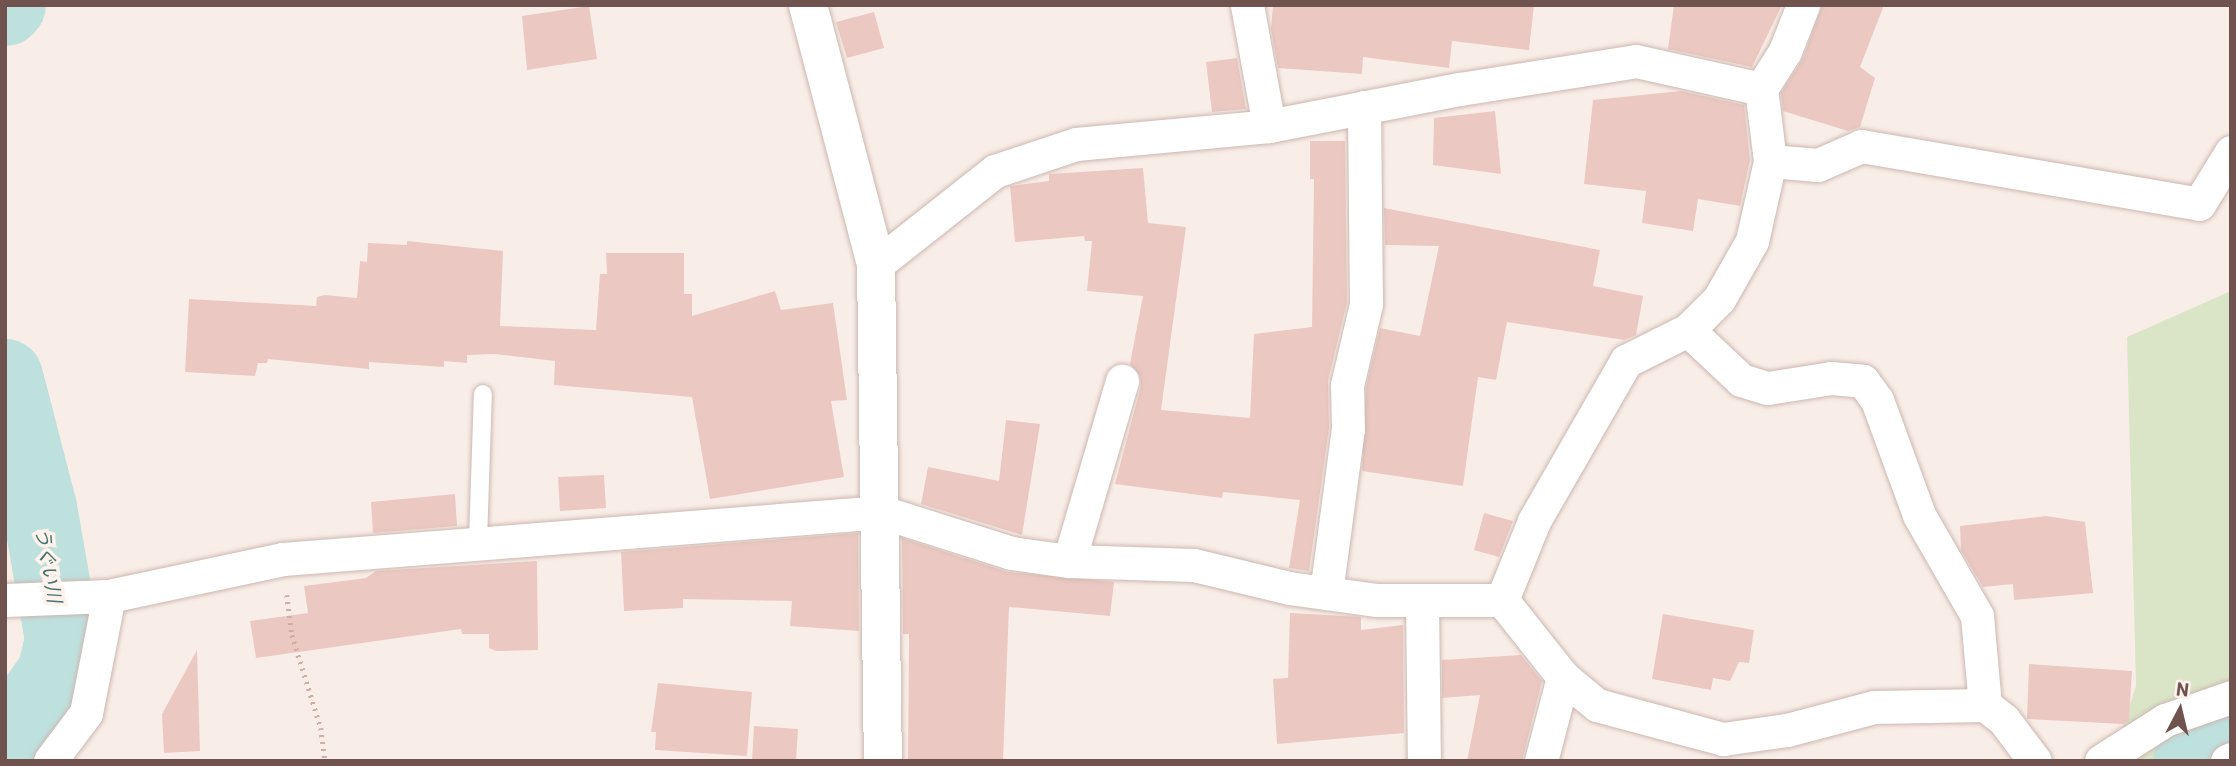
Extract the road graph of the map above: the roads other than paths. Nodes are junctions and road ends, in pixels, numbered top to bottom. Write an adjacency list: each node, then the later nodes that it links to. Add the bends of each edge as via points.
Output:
1 (808, 5): 9 (street)
2 (1247, 5): 6 (street)
3 (1803, 5): 4 (street, via 1785,51)
4 (1761, 89): 5 (street, via 1636,61); 8 (street)
5 (1364, 107): 6 (street); 16 (street, via 1366,304 1348,385 1348,429)
6 (1269, 126): 9 (street, via 1076,144 995,171)
7 (2231, 152): 8 (street, via 2199,204 1861,146 1818,165)
8 (1770, 161): 10 (street, via 1752,240 1719,299)
9 (876, 265): 13 (street)
10 (1688, 330): 19 (street, via 1626,361 1534,521); 23 (street, via 1741,380 1768,388 1831,378 1863,381 1877,400 1919,515 1977,616)
11 (1122, 381): 15 (street)
12 (483, 394): 14 (lane)
13 (882, 512): 14 (street); 15 (street, via 1011,553); 26 (street)
14 (478, 541): 17 (street, via 283,559)
15 (1069, 561): 16 (street, via 1194,565)
16 (1326, 593): 20 (street)
17 (110, 596): 18 (street); 25 (street, via 86,713)
18 (5, 600)
19 (1502, 600): 20 (street); 21 (street)
20 (1422, 602): 27 (street)
21 (1563, 677): 24 (street, via 1597,705); 28 (street)
22 (2231, 697): 30 (street, via 2165,720)
23 (1985, 705): 24 (street, via 1874,706); 29 (street, via 2004,720)
24 (1721, 750)
25 (51, 761)
26 (883, 761)
27 (1424, 761)
28 (1541, 761)
29 (2035, 761)
30 (2101, 761)

